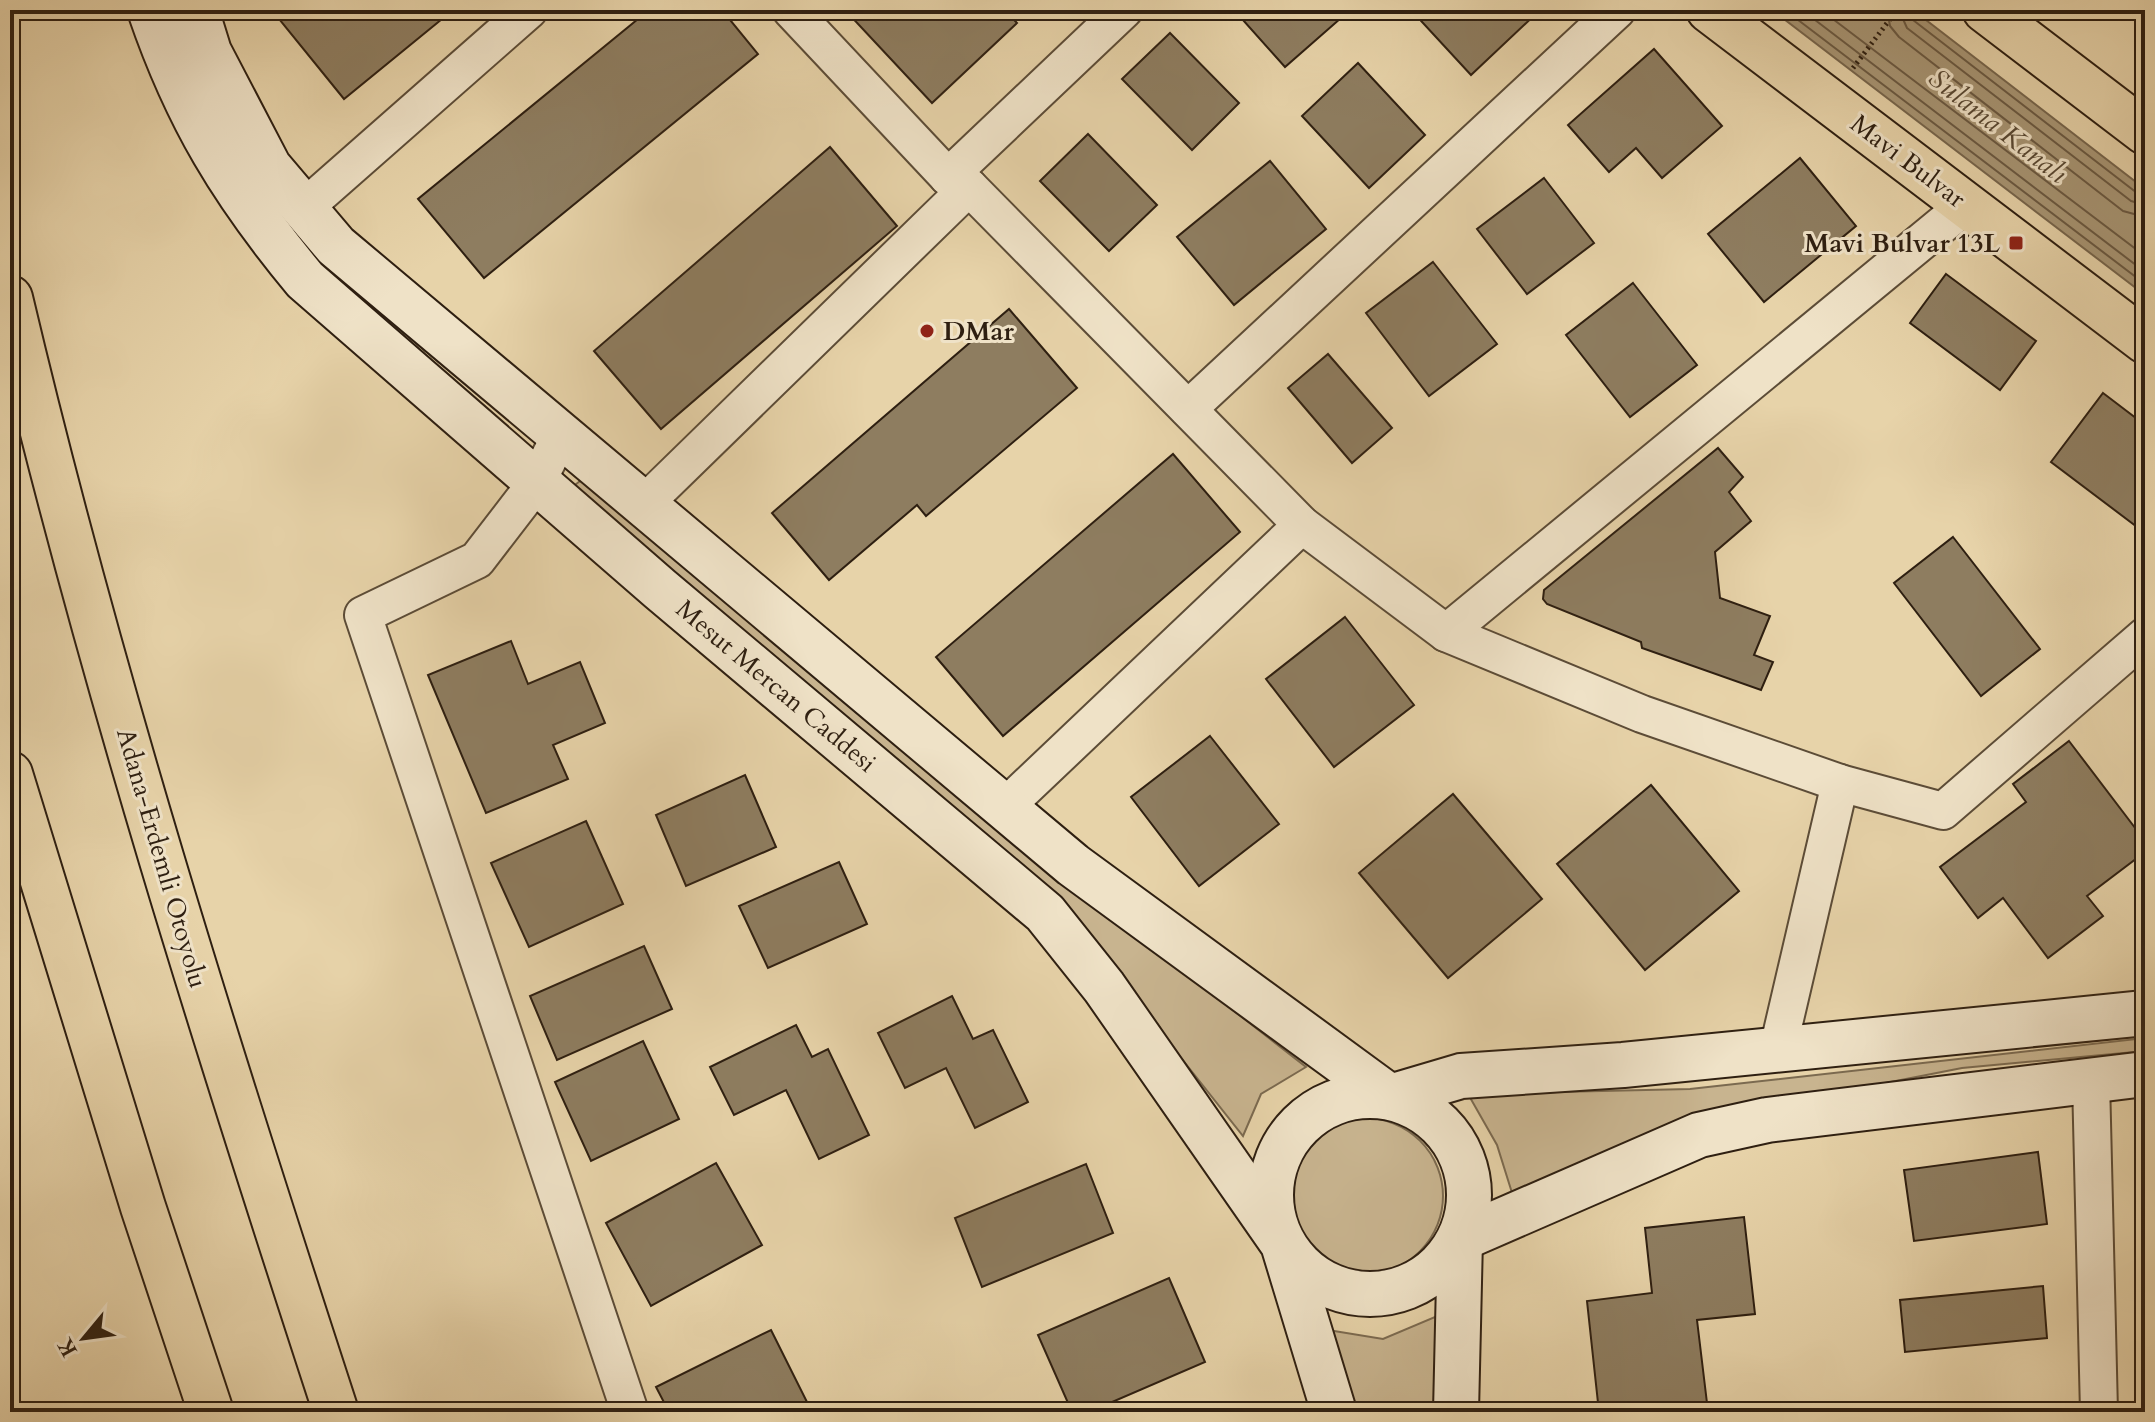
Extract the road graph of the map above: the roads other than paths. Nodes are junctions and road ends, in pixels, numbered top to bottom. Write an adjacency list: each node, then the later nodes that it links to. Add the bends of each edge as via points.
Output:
1 (150, 10): 17 (main road, Mesut Mercan Caddesi, via 173,77 218,165 256,221 305,280)
2 (196, 10): 12 (main road, Mesut Mercan Caddesi, via 209,52 269,167)
3 (529, 10): 12 (street)
4 (791, 10): 10 (street)
5 (1124, 10): 10 (street)
6 (1617, 10): 15 (street)
7 (1709, 10): 11 (main road, Mavi Bulvar)
8 (1985, 10): 9 (main road)
9 (2145, 132)
10 (959, 182): 15 (street); 18 (street)
11 (1966, 205): 14 (main road, Mavi Bulvar); 20 (street)
12 (304, 208): 16 (main road, Mesut Mercan Caddesi, via 336,246)
13 (10, 298): 33 (main road, Adana-Erdemli Otoyolu, via 55,487 212,1034)
14 (2145, 341)
15 (1188, 409): 19 (street)
16 (561, 434): 17 (street); 18 (main road, Mesut Mercan Caddesi)
17 (537, 482): 31 (main road, Mesut Mercan Caddesi, via 1045,913 1104,987); 34 (street, via 477,560 363,615)
18 (644, 504): 24 (main road, Mesut Mercan Caddesi)
19 (1302, 525): 20 (street); 24 (street)
20 (1446, 633): 23 (street, via 1642,714)
21 (2145, 636): 23 (street, via 1943,811)
22 (10, 774): 32 (main road)
23 (1840, 783): 26 (street)
24 (1005, 807): 29 (main road, Mesut Mercan Caddesi, via 1073,865)
25 (2145, 1013): 26 (main road)
26 (1778, 1049): 29 (main road, via 1461,1076)
27 (2145, 1074): 28 (main road)
28 (2091, 1080): 30 (main road, via 1767,1120 1699,1135); 37 (street)
29 (1390, 1097): 30 (main road, via 1419,1108 1442,1126 1460,1151 1469,1180 1469,1210); 31 (main road, via 1357,1095 1326,1104 1280,1149 1271,1180 1272,1213)
30 (1460, 1239): 31 (main road, via 1442,1264 1418,1283 1389,1294 1357,1295 1328,1286 1302,1269); 36 (main road)
31 (1283, 1244): 35 (main road, Mesut Mercan Caddesi)
32 (211, 1412)
33 (336, 1412)
34 (630, 1412)
35 (1334, 1412)
36 (1456, 1412)
37 (2099, 1412)

